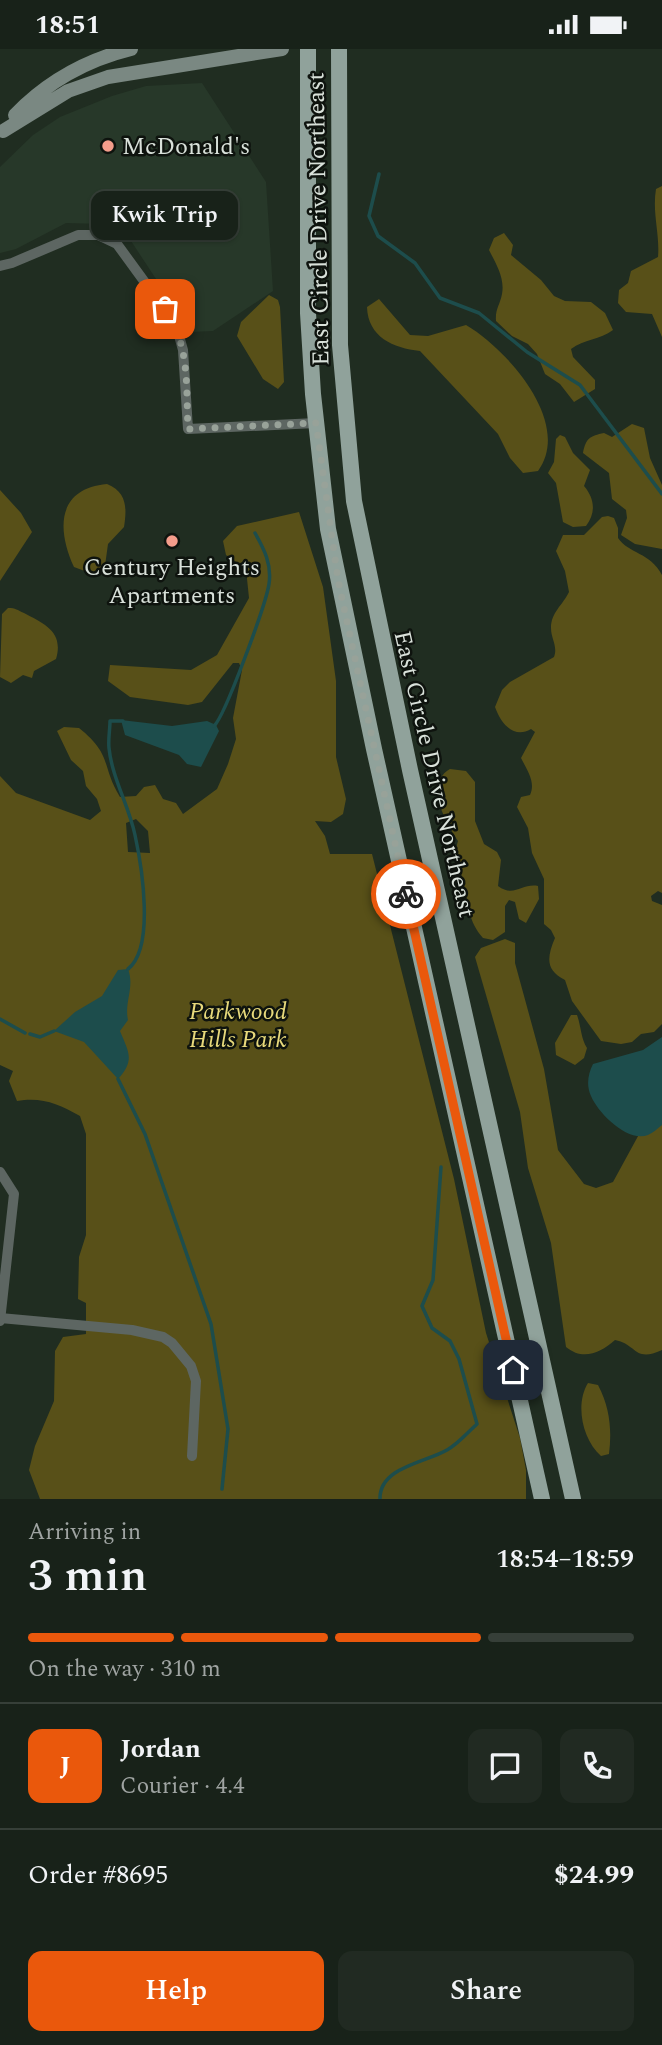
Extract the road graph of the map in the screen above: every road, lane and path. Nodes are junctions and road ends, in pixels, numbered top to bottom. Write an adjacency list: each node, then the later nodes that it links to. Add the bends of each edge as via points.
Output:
1 (131, 49): 5 (main road, via 91,62 55,81 16,114)
2 (282, 49): 5 (main road, via 108,77 48,102)
3 (308, 49): 7 (main road, East Circle Drive Northeast, via 308,274)
4 (339, 49): 12 (main road, East Circle Drive Northeast, via 340,345 354,501)
5 (2, 133)
6 (0, 265): 7 (street, via 67,237 88,234 108,239 128,256 176,325 185,362 188,429)
7 (316, 423): 11 (main road, East Circle Drive Northeast, via 340,593)
8 (0, 1172): 9 (street, via 14,1194)
9 (0, 1319): 10 (street, via 163,1336 191,1366 197,1381)
10 (192, 1456)
11 (542, 1499)
12 (573, 1499)

